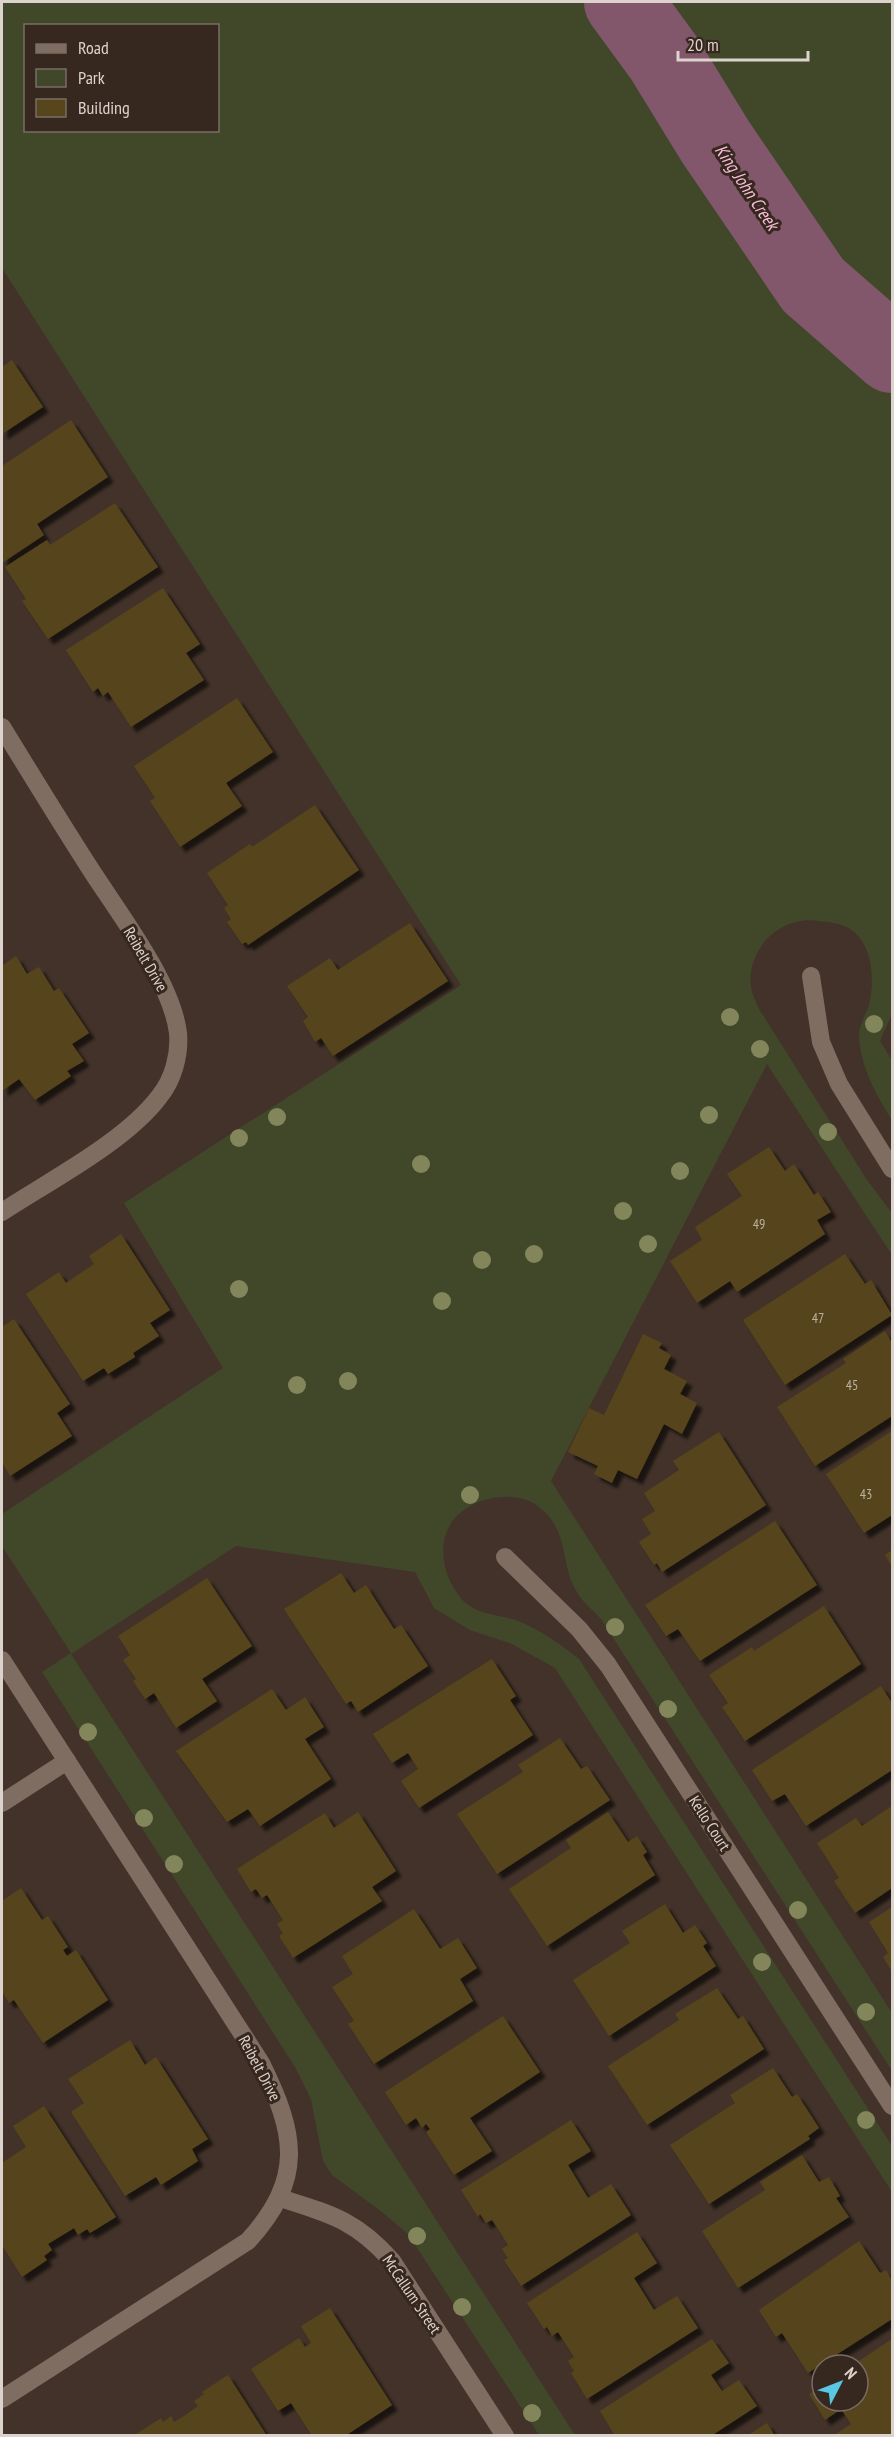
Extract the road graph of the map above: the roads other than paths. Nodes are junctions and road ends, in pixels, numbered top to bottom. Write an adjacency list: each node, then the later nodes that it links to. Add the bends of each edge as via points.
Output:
1 (2, 727): 4 (street, Reibelt Drive, via 162,984 176,1024 178,1047 172,1077 142,1115)
2 (811, 976): 3 (street, via 821,1042 839,1084)
3 (892, 1169)
4 (2, 1212)
5 (505, 1557): 9 (street, Kello Court, via 579,1629 608,1665)
6 (2, 1660): 7 (street, Reibelt Drive)
7 (67, 1761): 8 (street); 10 (street, Reibelt Drive, via 261,2063 275,2091 288,2141 287,2175)
8 (2, 1803)
9 (892, 2106)
10 (280, 2198): 11 (street, Reibelt Drive, via 248,2241); 12 (street, McCallum Street, via 343,2219 372,2238 392,2261)
11 (2, 2399)
12 (505, 2436)

